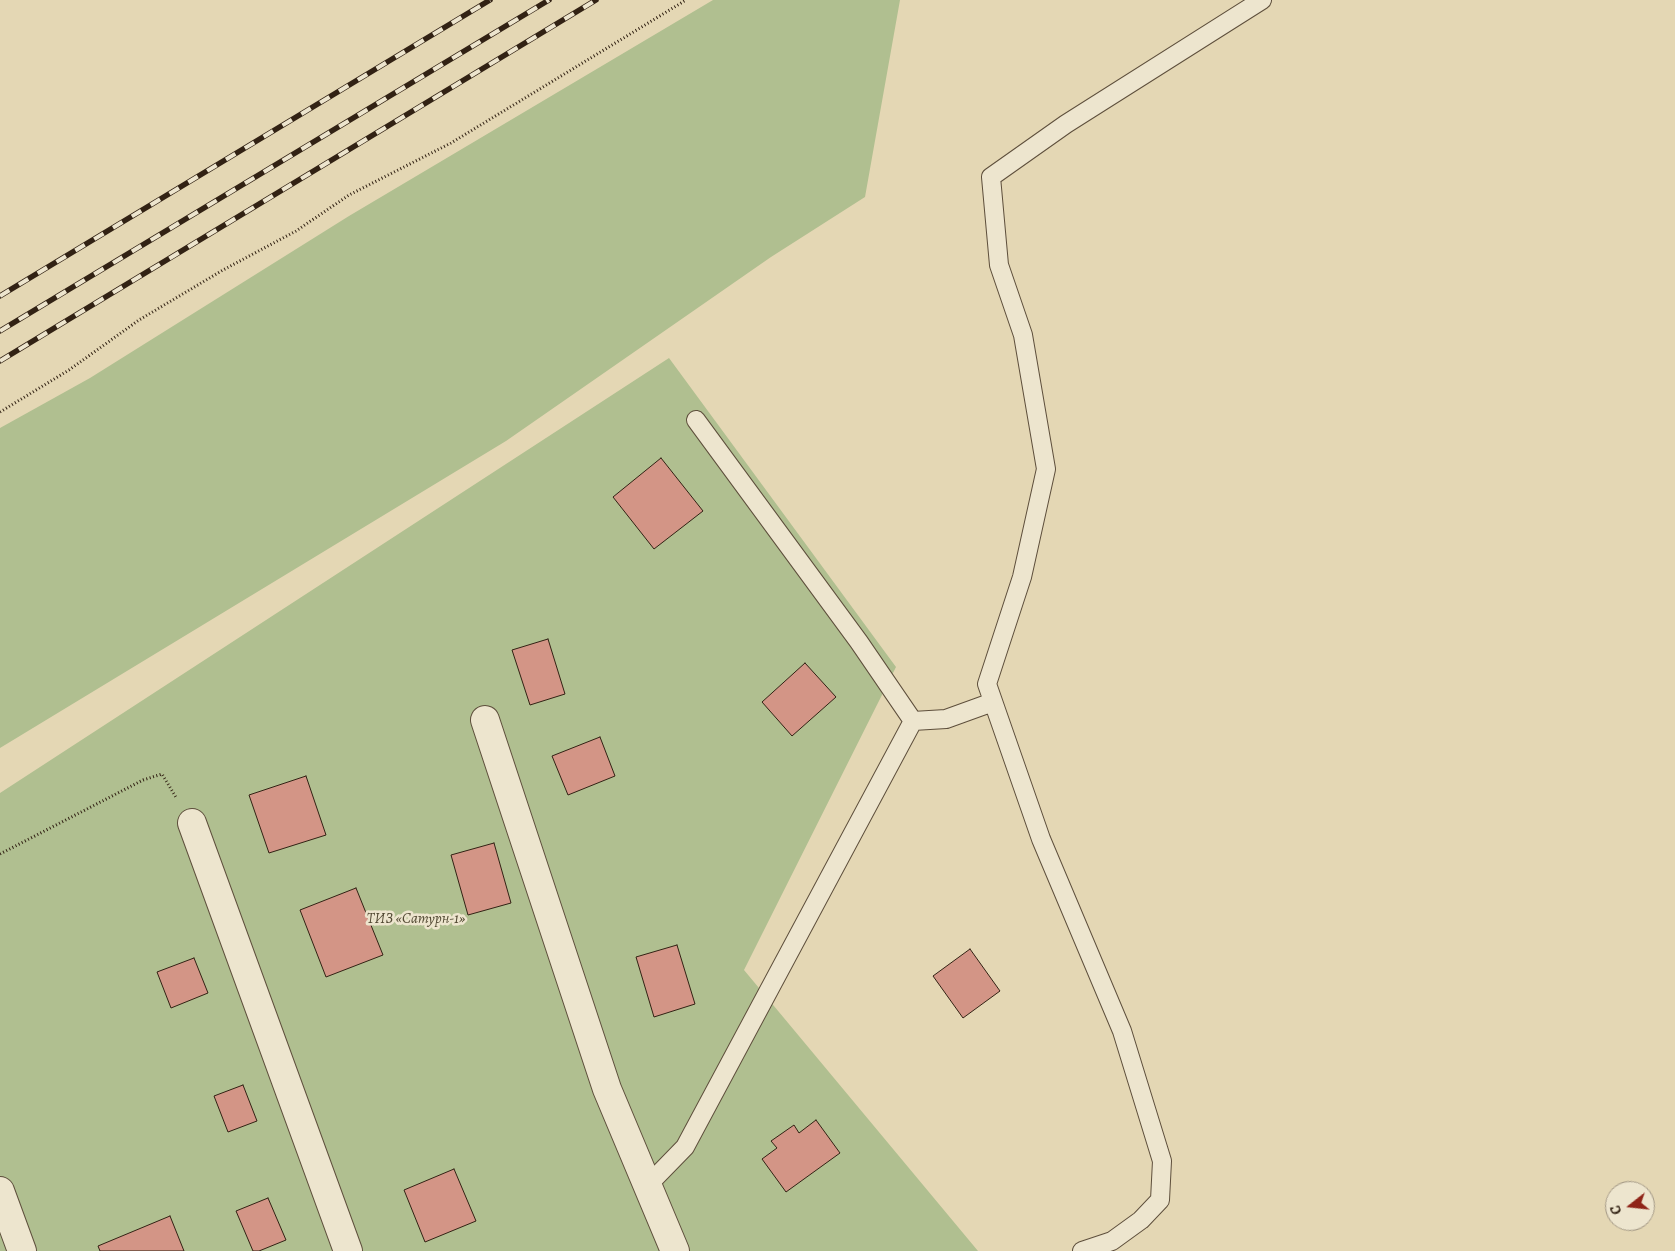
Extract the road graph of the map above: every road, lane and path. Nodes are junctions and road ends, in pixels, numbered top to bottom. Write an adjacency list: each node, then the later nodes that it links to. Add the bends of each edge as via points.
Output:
1 (686, 0): 3 (path, via 451,143 350,195 296,231 139,320 69,370)
2 (1262, 0): 5 (lane, via 1066,124 992,177 999,265 1022,335 1046,469 1022,577 987,684)
3 (0, 412)
4 (696, 420): 7 (lane)
5 (993, 702): 7 (lane, via 946,719); 15 (lane, via 1040,839 1122,1031 1162,1161 1160,1200 1141,1220 1112,1241)
6 (485, 720): 10 (street, via 608,1089)
7 (913, 721): 10 (lane, via 684,1147)
8 (192, 823): 9 (path, via 162,774 143,780); 13 (street)
9 (0, 854)
10 (648, 1185): 14 (street)
11 (0, 1191): 12 (street)
12 (22, 1251)
13 (348, 1251)
14 (675, 1251)
15 (1082, 1251)

